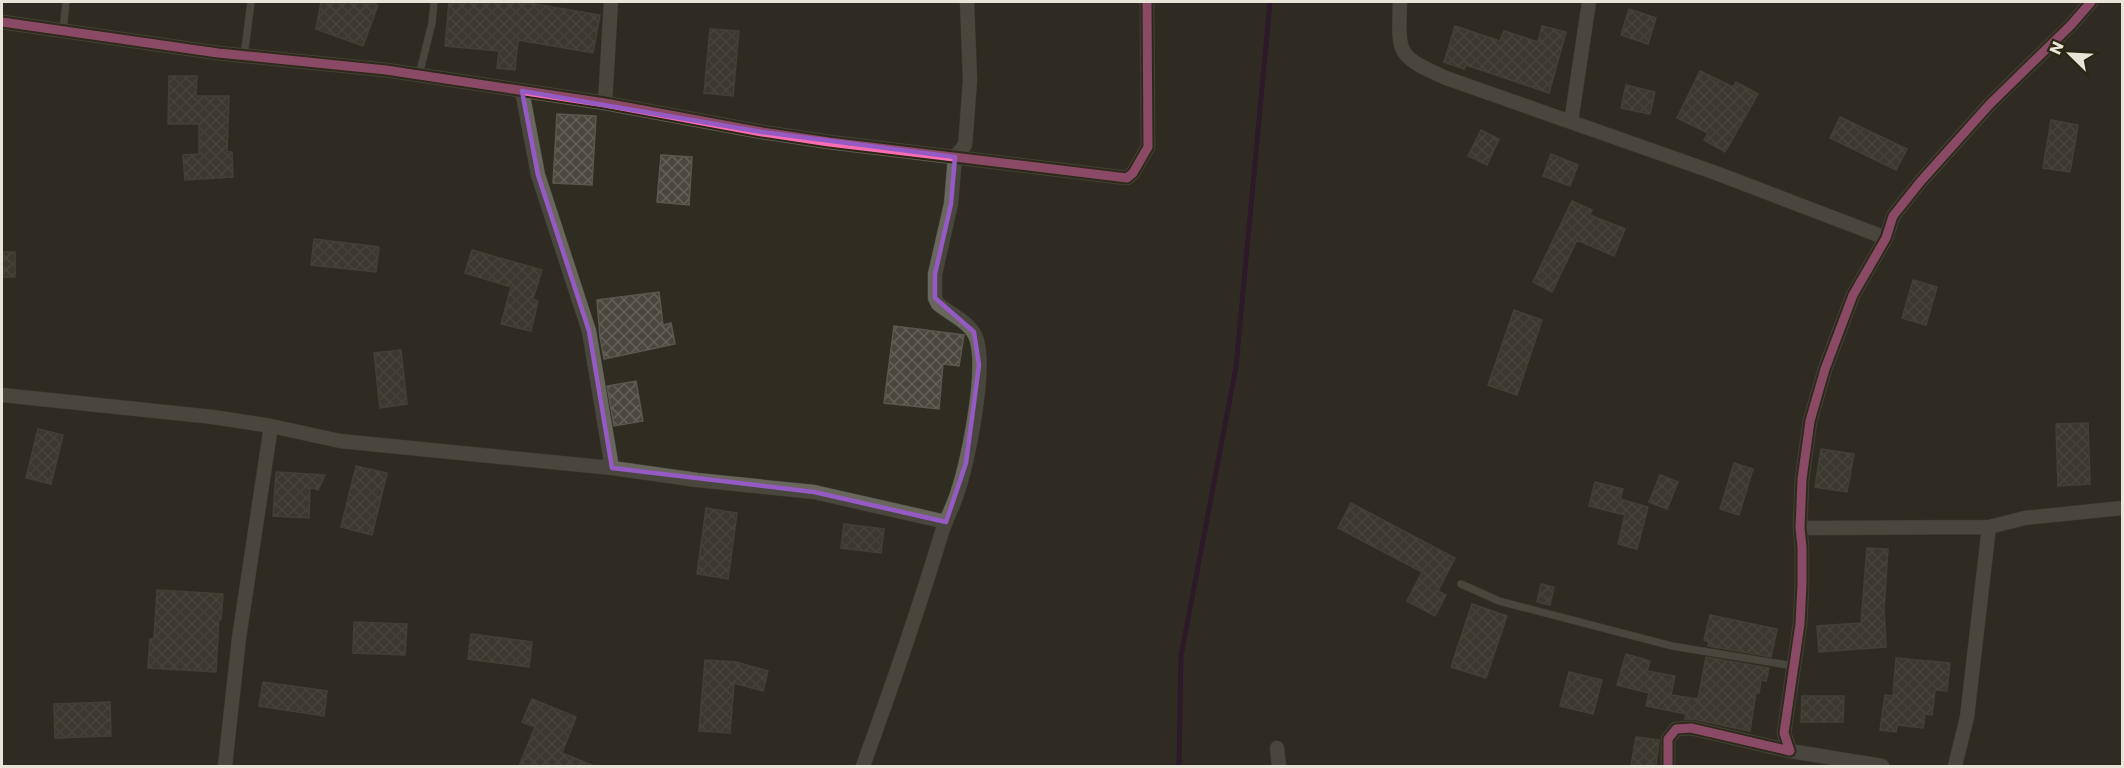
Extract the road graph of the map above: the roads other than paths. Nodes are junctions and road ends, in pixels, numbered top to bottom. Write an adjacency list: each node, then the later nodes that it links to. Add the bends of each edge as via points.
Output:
1 (66, 2): 11 (lane)
2 (251, 2): 12 (lane)
3 (434, 2): 13 (lane)
4 (611, 2): 15 (street)
5 (967, 2): 17 (street, via 968,121 964,145)
6 (1147, 2): 17 (street, via 1148,147 1127,178)
7 (1400, 2): 16 (street, via 1400,44 1413,63)
8 (1589, 2): 16 (street)
9 (2091, 2): 18 (street, via 1921,181 1893,216)
10 (2, 22): 11 (street)
11 (63, 31): 12 (street)
12 (244, 56): 13 (street)
13 (419, 75): 14 (street)
14 (522, 91): 15 (street); 21 (street, via 538,175 589,331)
15 (605, 103): 17 (street, via 762,132)
16 (1571, 122): 18 (street)
17 (954, 157): 23 (street, via 951,204 935,273 935,298 974,332 979,365 966,463)
18 (1886, 238): 25 (street, via 1853,295 1825,369 1810,421)
19 (2, 395): 20 (street)
20 (271, 426): 21 (street, via 340,441); 30 (street, via 239,638)
21 (612, 468): 23 (street, via 814,492)
22 (2122, 508): 24 (street, via 2025,518)
23 (945, 522): 31 (street, via 913,627)
24 (1989, 527): 25 (street); 35 (street, via 1967,717)
25 (1800, 528): 27 (street, via 1802,584)
26 (1461, 584): 27 (lane, via 1499,601 1672,646)
27 (1794, 666): 29 (street, via 1784,733)
28 (1277, 748): 32 (street)
29 (1790, 751): 33 (street, via 1691,728 1676,729 1668,739); 34 (street)
30 (225, 766)
31 (863, 766)
32 (1279, 766)
33 (1668, 766)
34 (1882, 766)
35 (1955, 766)

